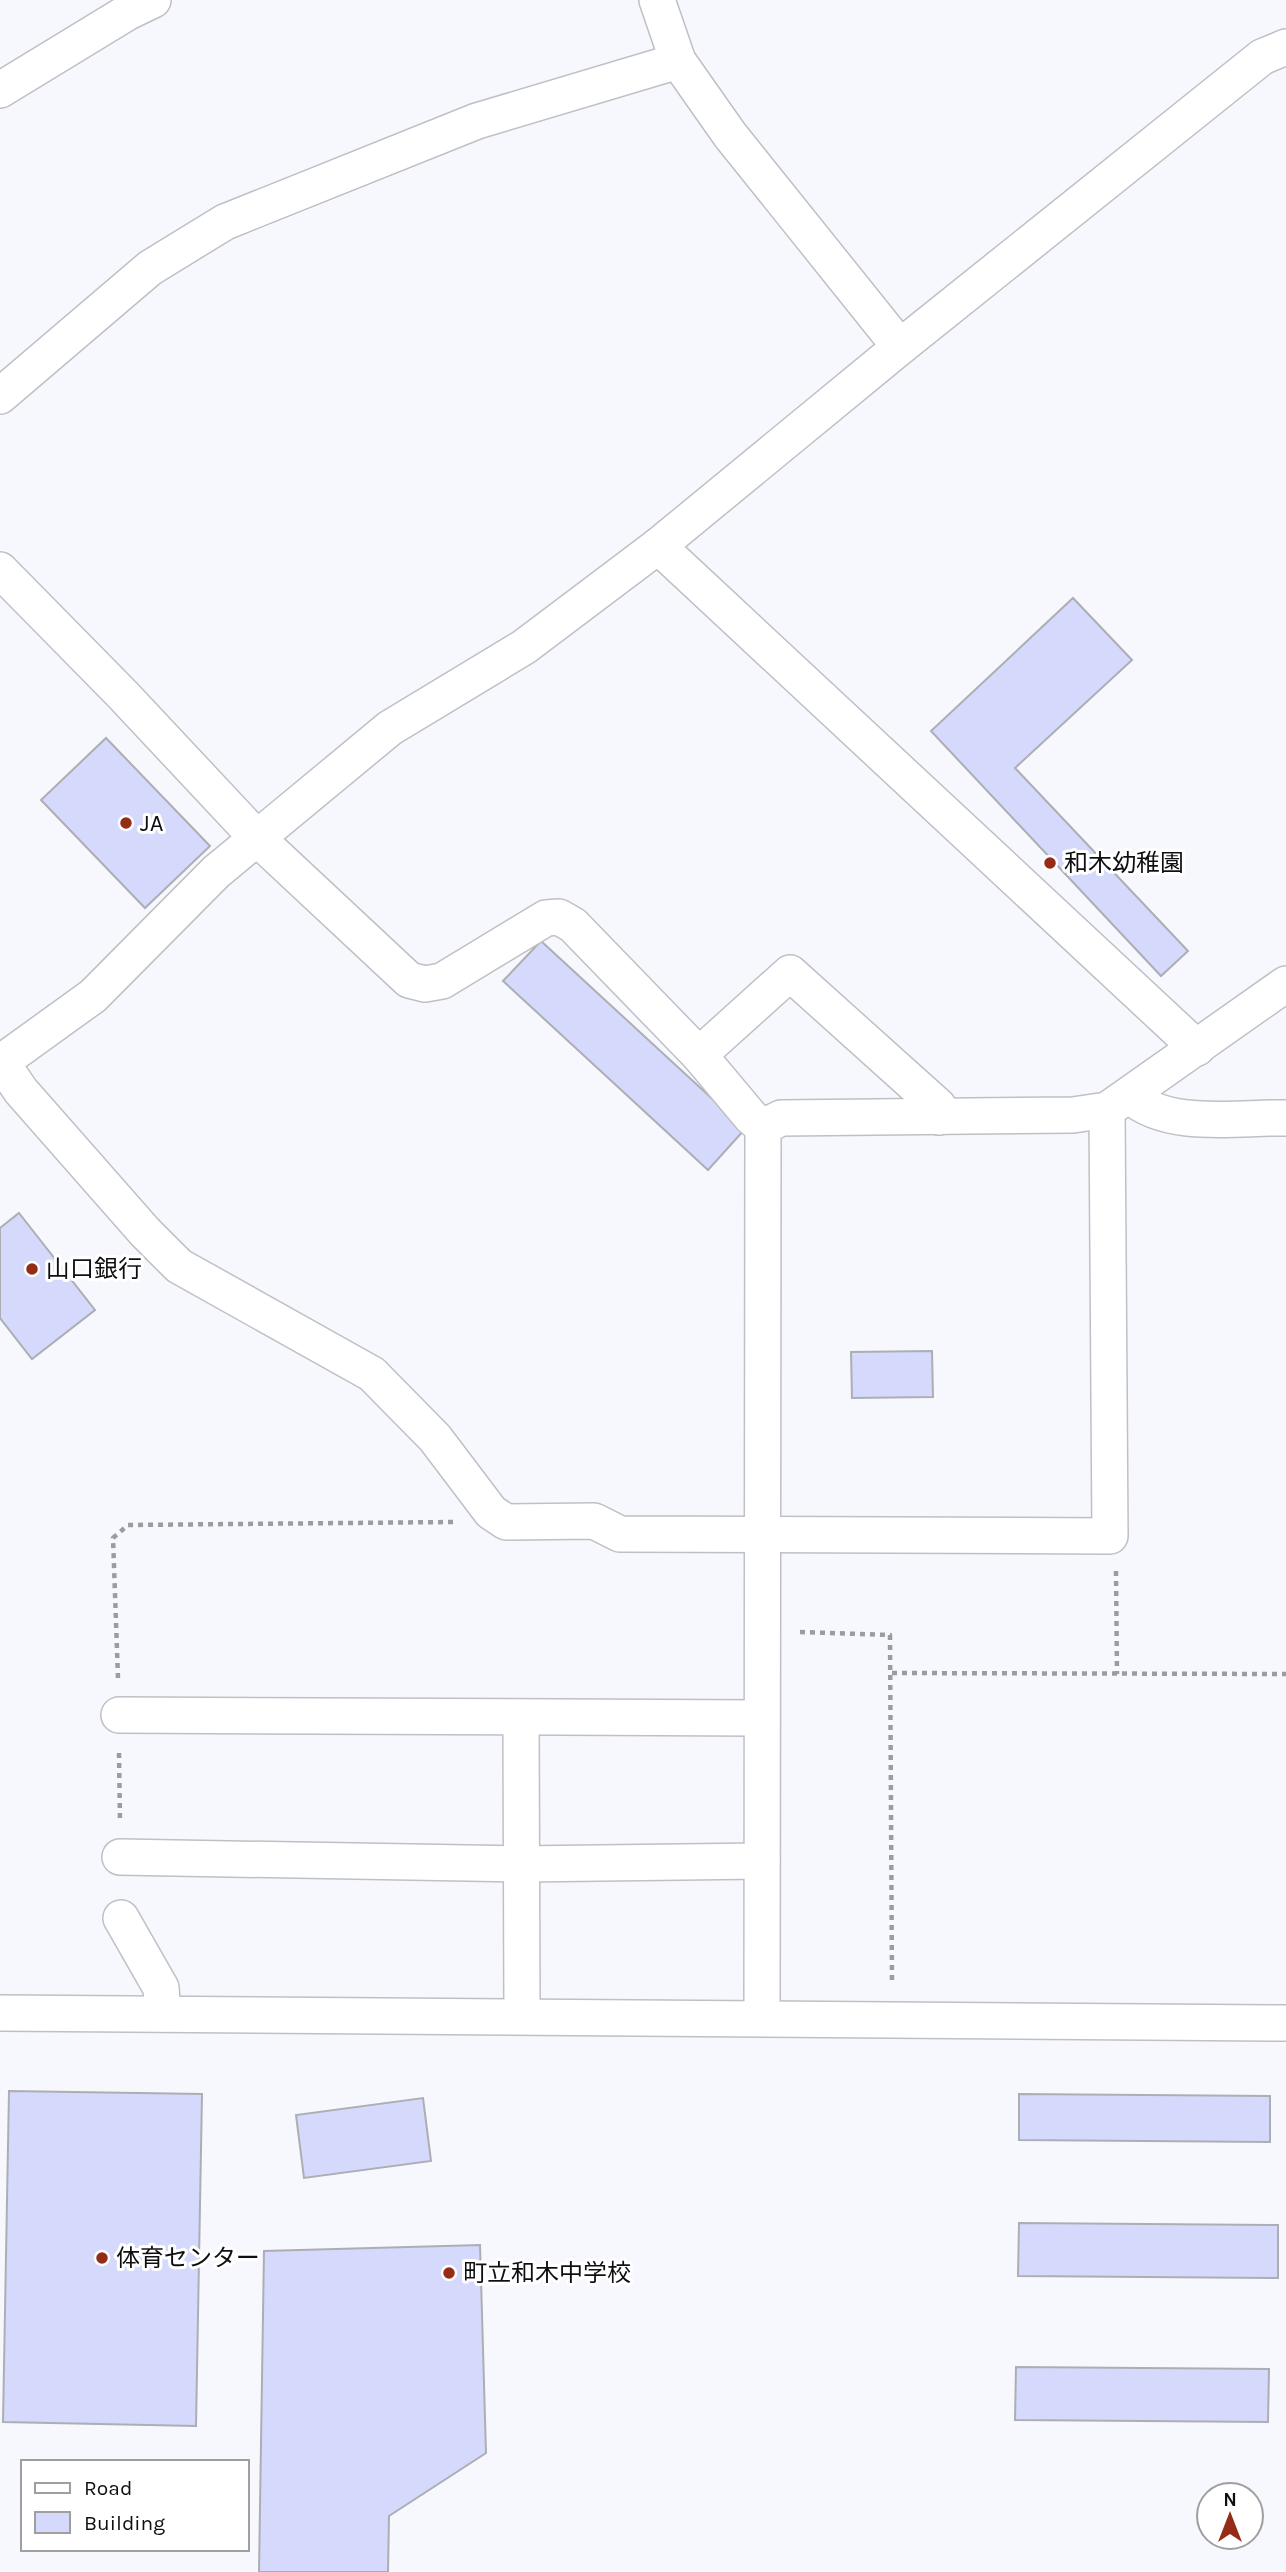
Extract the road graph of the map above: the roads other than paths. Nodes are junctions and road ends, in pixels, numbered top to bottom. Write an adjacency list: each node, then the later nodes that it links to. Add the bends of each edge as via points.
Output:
1 (153, 0): 5 (street)
2 (657, 0): 4 (street)
3 (1286, 47): 6 (street, via 1262,57)
4 (678, 61): 6 (street, via 730,135); 7 (street, via 477,121 225,222 149,268)
5 (0, 90)
6 (900, 347): 8 (street)
7 (0, 396)
8 (659, 546): 10 (street, via 524,647 390,728); 12 (street)
9 (0, 570): 10 (street)
10 (257, 838): 13 (street, via 409,980 425,984 442,981 546,918 559,917 573,925); 14 (street, via 215,873 93,996)
11 (1286, 985): 12 (street)
12 (1197, 1048): 15 (street)
13 (699, 1055): 16 (street, via 790,973 937,1106); 18 (street)
14 (1, 1062): 19 (street, via 30,1101 179,1266 372,1374 435,1437 491,1512 506,1521 594,1521 620,1534)
15 (1119, 1103): 16 (street, via 1073,1115); 17 (street, via 1179,1117); 19 (street, via 1110,1536)
16 (939, 1117): 18 (street, via 781,1118)
17 (1286, 1118)
18 (763, 1127): 19 (street)
19 (761, 1535): 22 (street)
20 (119, 1716): 21 (street)
21 (521, 1718): 22 (street); 25 (street)
22 (760, 1718): 24 (street)
23 (120, 1857): 25 (street)
24 (762, 1861): 25 (street); 30 (street)
25 (520, 1864): 29 (street)
26 (121, 1918): 28 (street, via 161,1988)
27 (0, 2013): 28 (street)
28 (163, 2014): 29 (street)
29 (522, 2016): 30 (street)
30 (762, 2017): 31 (street)
31 (1286, 2023)

